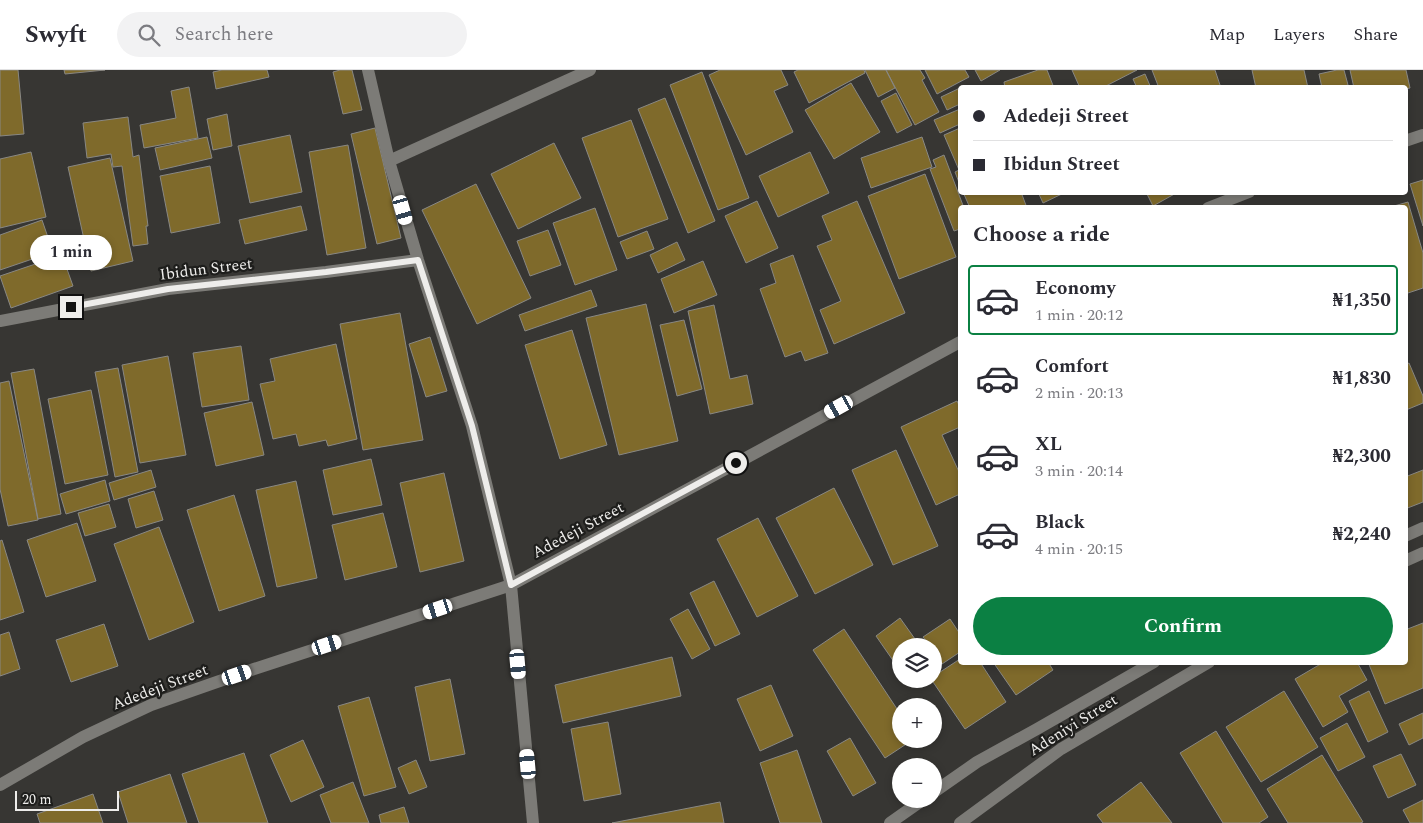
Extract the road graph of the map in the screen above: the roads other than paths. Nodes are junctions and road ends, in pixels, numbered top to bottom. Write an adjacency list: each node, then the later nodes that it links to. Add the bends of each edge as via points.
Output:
1 (368, 70): 5 (street)
2 (590, 70): 5 (street)
3 (1423, 135): 4 (street)
4 (1408, 140)
5 (389, 161): 8 (street)
6 (1240, 195): 7 (street)
7 (1212, 205)
8 (418, 260): 9 (street, Ibidun Street, via 168,289); 15 (street, via 472,426)
9 (0, 321)
10 (958, 343): 15 (street, Adedeji Street)
11 (1423, 528): 12 (street)
12 (1408, 535)
13 (1423, 553): 14 (street)
14 (1408, 560)
15 (511, 585): 18 (street, Adedeji Street, via 151,705 83,737); 21 (street)
16 (1149, 665): 19 (street, Adeniyi Street, via 977,762)
17 (1204, 665): 23 (street, Adeniyi Street, via 1061,749)
18 (0, 785)
19 (942, 786)
20 (911, 808): 22 (street)
21 (533, 823)
22 (890, 823)
23 (960, 823)

